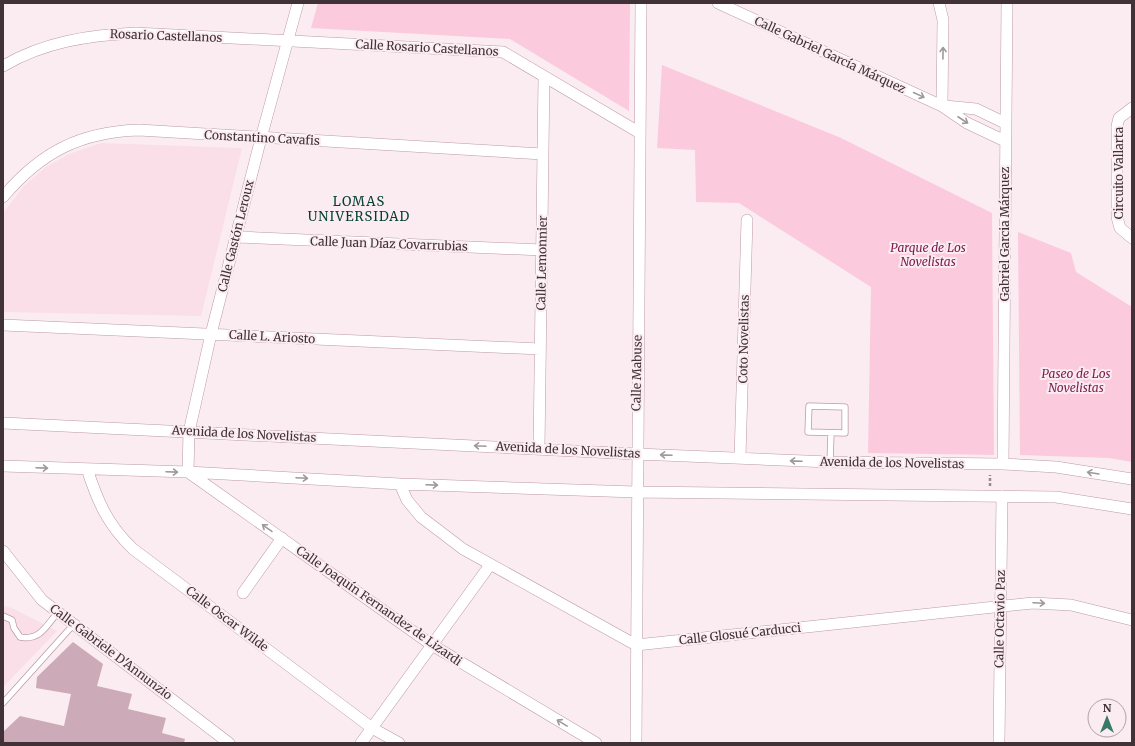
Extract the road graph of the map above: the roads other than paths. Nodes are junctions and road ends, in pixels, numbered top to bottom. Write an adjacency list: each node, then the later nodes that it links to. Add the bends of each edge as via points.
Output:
1 (298, 3): 6 (street, Calle Gastón Leroux)
2 (641, 3): 12 (street, Calle Mabuse)
3 (718, 3): 9 (street, Calle Gabriel García Márquez, one-way to 9)
4 (939, 3): 9 (street, one-way to 4, via 943,20)
5 (1006, 3): 11 (street, Gabriel Garcia Márquez)
6 (288, 41): 7 (street, Rosario Castellanos, via 136,32 103,34 69,39 34,50); 8 (street, Calle Rosario Castellanos, via 503,52); 13 (street, Calle Gastón Leroux)
7 (3, 66)
8 (544, 77): 12 (street, Calle Rosario Castellanos); 15 (street, Calle Lemonnier)
9 (942, 106): 11 (street, Calle Gabriel García Márquez, via 976,110); 14 (street, Calle Gabriel García Márquez, one-way to 14, via 967,123)
10 (1132, 108): 19 (street, Circuito Vallarta, via 1119,118 1117,126 1116,210 1120,228)
11 (1005, 123): 14 (street, Gabriel Garcia Márquez)
12 (640, 133): 28 (street, Calle Mabuse)
13 (261, 138): 15 (street, Constantino Cavafis); 16 (street, Constantino Cavafis, via 138,130 98,134 73,141 49,154 28,170); 18 (street, Calle Gastón Leroux)
14 (1005, 141): 31 (street, Gabriel Garcia Márquez)
15 (543, 154): 20 (street, Calle Lemonnier)
16 (3, 197)
17 (747, 220): 29 (street, Coto Novelistas)
18 (236, 237): 20 (street, Calle Juan Díaz Covarrubias); 22 (street, Calle Gastón Leroux)
19 (1132, 238)
20 (542, 250): 23 (street, Calle Lemonnier)
21 (3, 325): 22 (street, Calle L. Ariosto)
22 (211, 334): 23 (street, Calle L. Ariosto); 25 (street, Calle Gastón Leroux)
23 (540, 349): 27 (street, Calle Lemonnier)
24 (3, 423): 25 (street, Avenida de los Novelistas)
25 (189, 432): 27 (street, Avenida de los Novelistas, one-way to 25); 34 (street, Calle Gastón Leroux)
26 (831, 433): 26 (lane, via 808,432 809,406 845,407 845,433); 30 (lane)
27 (539, 449): 28 (street, Avenida de los Novelistas)
28 (637, 454): 29 (street, Avenida de los Novelistas, one-way to 28); 37 (street, Calle Mabuse)
29 (740, 458): 30 (street, Avenida de los Novelistas, one-way to 29)
30 (830, 462): 31 (street, Avenida de los Novelistas)
31 (1003, 464): 35 (street, Avenida de los Novelistas, one-way to 31, via 1056,467)
32 (3, 466): 33 (street, one-way to 33)
33 (86, 469): 34 (street, one-way to 34); 52 (street, Calle Oscar Wilde, via 98,502 110,524 132,549)
34 (188, 472): 36 (street, one-way to 36); 40 (street, Calle Joaquín Fernandez de Lizardi, one-way to 34)
35 (1132, 479)
36 (400, 484): 37 (street, one-way to 37); 42 (street, via 407,500 421,517 463,549)
37 (636, 492): 38 (street); 50 (street, Calle Mabuse)
38 (1002, 496): 39 (street, via 1056,498); 44 (street, Calle Octavio Paz)
39 (1132, 509)
40 (282, 538): 43 (street); 49 (street, Calle Joaquín Fernandez de Lizardi)
41 (3, 550): 45 (street, Calle Gabriele D'Annunzio, via 42,600)
42 (490, 565): 49 (street); 50 (street)
43 (243, 593)
44 (1000, 606): 47 (street, Calle Glosué Carducci, one-way to 47, via 1033,603 1071,606); 50 (street, Calle Glosué Carducci); 58 (street, Calle Octavio Paz)
45 (58, 612): 46 (lane, via 39,636 28,639 20,637 12,620); 48 (street, Calle Gabriele D'Annunzio)
46 (3, 616)
47 (1132, 620)
48 (74, 624): 51 (lane); 53 (street, Calle Gabriele D'Annunzio)
49 (432, 645): 52 (street); 56 (street, Calle Joaquín Fernandez de Lizardi, one-way to 49)
50 (636, 645): 57 (street, Calle Mabuse)
51 (3, 703)
52 (372, 728): 54 (street); 55 (street, Calle Oscar Wilde)
53 (229, 743)
54 (361, 743)
55 (399, 743)
56 (596, 743)
57 (636, 743)
58 (999, 743)

